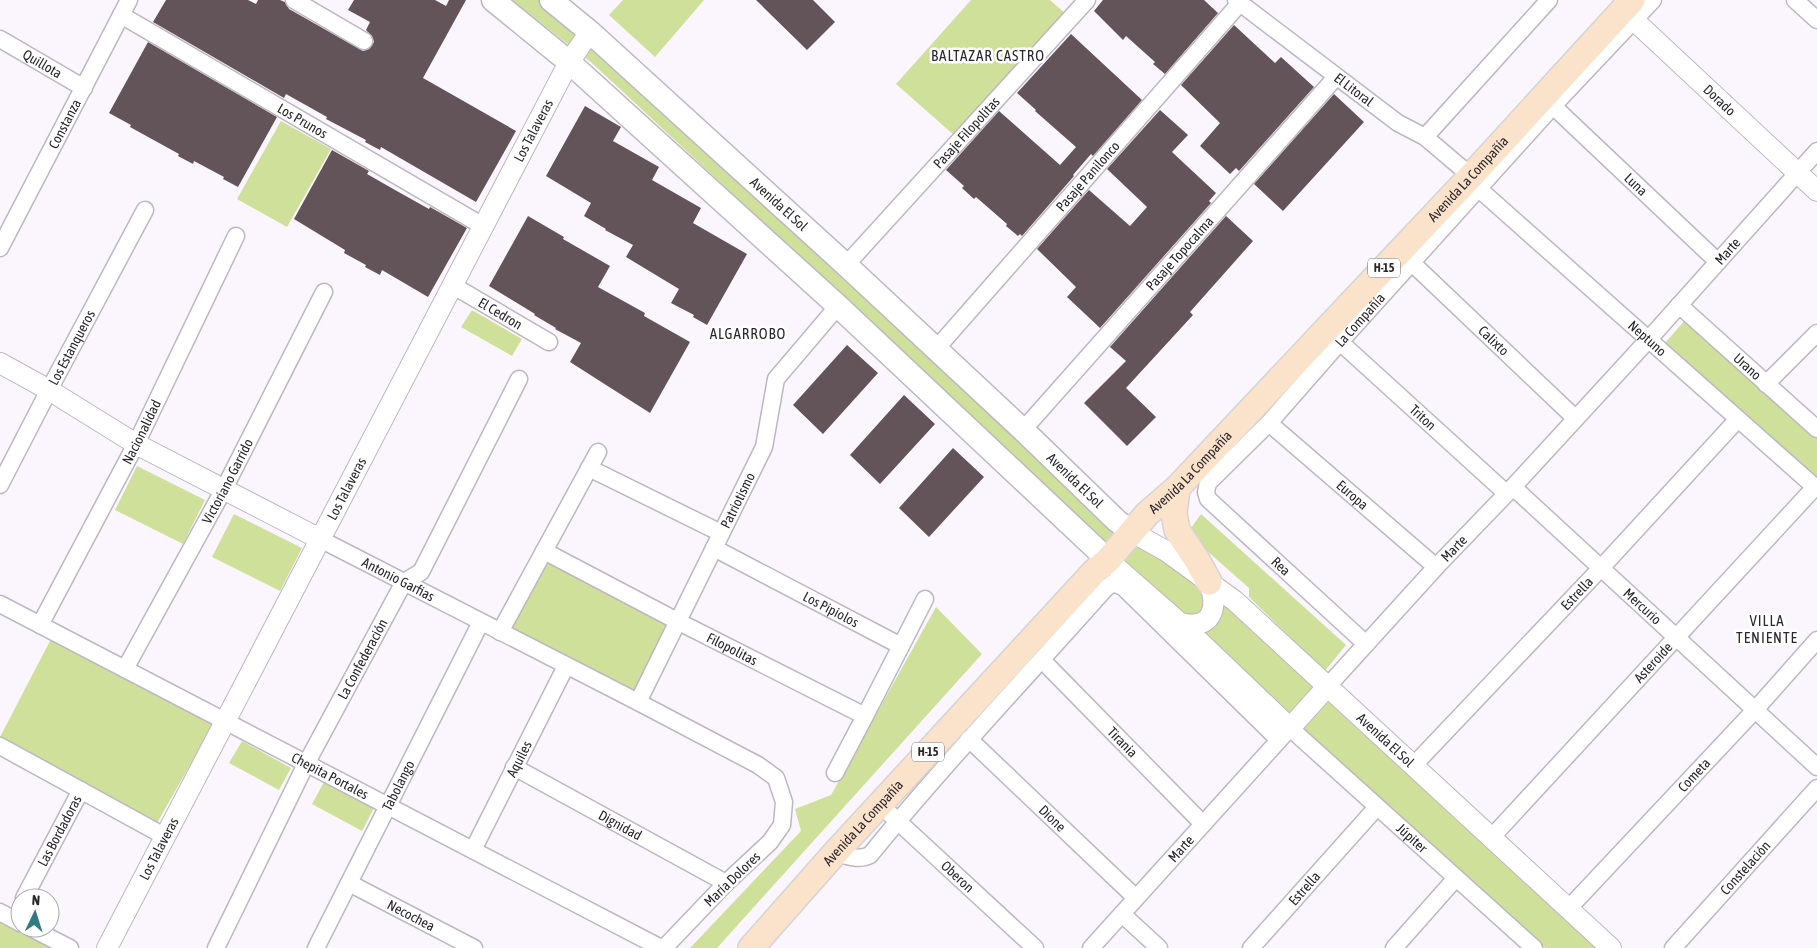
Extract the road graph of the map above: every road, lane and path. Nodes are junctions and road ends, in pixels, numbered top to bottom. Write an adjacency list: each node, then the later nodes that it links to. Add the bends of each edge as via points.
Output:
1 (129, 0): 11 (street, Constanza)
2 (294, 0): 15 (street)
3 (493, 0): 16 (main road)
4 (551, 0): 13 (main road, Avenida El Sol)
5 (1087, 0): 31 (street, Pasaje Filopolitas)
6 (1549, 0): 20 (street)
7 (1653, 0): 10 (street, La Compañía)
8 (1795, 0): 12 (street)
9 (1238, 1): 17 (street, El Litoral); 40 (street, Pasaje Panilonco)
10 (1630, 10): 19 (street, La Compañía); 22 (street, Dorado); 23 (main road, Avenida La Compañía / H-15)
11 (121, 15): 18 (street, Constanza); 26 (street, Los Prunos)
12 (1817, 20)
13 (590, 32): 16 (street, Los Talaveras); 31 (main road, Avenida El Sol)
14 (0, 39): 18 (street, Quillota)
15 (364, 41)
16 (569, 62): 26 (street, Los Talaveras); 35 (main road)
17 (1336, 77): 20 (street, El Litoral, via 1398,123); 49 (street, Pasaje Topocalma)
18 (84, 88): 28 (street, Constanza)
19 (1553, 106): 23 (street, La Compañía); 30 (street, Luna)
20 (1425, 137): 23 (street, El Litoral)
21 (1817, 151): 22 (street, Marte)
22 (1798, 174): 24 (street, Dorado); 30 (street, Marte)
23 (1475, 182): 29 (street, La Compañía); 37 (street, Neptuno); 55 (main road, Avenida La Compañía / H-15)
24 (1817, 191)
25 (145, 210): 44 (street, Los Estanqueros)
26 (483, 226): 32 (street, Los Talaveras)
27 (236, 236): 50 (street, Nacionalidad)
28 (0, 248)
29 (1411, 262): 39 (street, La Compañía); 45 (street, Calixto)
30 (1718, 262): 34 (street, Marte)
31 (846, 265): 40 (main road, Avenida El Sol)
32 (452, 285): 38 (street, El Cedron); 61 (street, Los Talaveras)
33 (324, 292): 57 (street, Victoriano Garrido)
34 (1679, 304): 37 (street, Marte); 43 (street, Urano)
35 (838, 306): 60 (street, Patriotismo, via 776,379 764,447); 64 (main road)
36 (1817, 333): 43 (street)
37 (1648, 339): 45 (street, Marte); 46 (street, Neptuno)
38 (549, 342)
39 (1340, 342): 47 (street, La Compañía); 58 (street, Triton)
40 (936, 349): 49 (main road, Avenida El Sol)
41 (0, 363): 44 (street, Antonio Garfias)
42 (519, 379): 67 (street, La Confederación, via 421,572)
43 (1766, 384): 48 (street, Urano)
44 (48, 390): 50 (street, Antonio Garfias); 54 (street, Los Estanqueros)
45 (1575, 418): 58 (street, Marte)
46 (1738, 419): 56 (street, Neptuno); 66 (street, Estrella)
47 (1269, 423): 53 (street, La Compañía); 65 (street, Europa)
48 (1817, 429)
49 (1024, 430): 59 (main road, Avenida El Sol)
50 (136, 444): 57 (street, Antonio Garfias); 74 (street, Nacionalidad)
51 (598, 452): 52 (street)
52 (589, 468): 60 (street); 63 (street)
53 (1208, 483): 78 (street, Rea, via 1208,499)
54 (0, 485)
55 (1177, 488): 59 (main road, Avenida La Compañía / H-15); 68 (main road, via 1174,514 1177,530)
56 (1816, 488): 76 (street, Asteroide)
57 (224, 489): 61 (street, Antonio Garfias); 82 (street, Victoriano Garrido)
58 (1510, 490): 65 (street, Marte); 66 (street, Mercurio)
59 (1132, 532): 64 (main road, Avenida La Compañía / H-15); 68 (street, Avenida El Sol, via 1166,551)
60 (721, 533): 62 (street, Patriotismo)
61 (320, 539): 67 (street, Antonio Garfias); 87 (street, Los Talaveras)
62 (714, 548): 72 (street, Patriotismo); 79 (street, Los Pipiolos)
63 (544, 551): 72 (street, Filopolitas); 75 (street)
64 (1108, 560): 73 (street); 99 (main road, Avenida La Compañía / H-15)
65 (1436, 567): 78 (street, Marte)
66 (1601, 568): 76 (street, Mercurio); 92 (street, Estrella)
67 (404, 582): 71 (street, Antonio Garfias); 91 (street, La Confederación)
68 (1209, 582): 73 (street, via 1213,611 1198,625); 83 (street, Avenida El Sol, via 1235,601)
69 (926, 599): 79 (street)
70 (0, 604): 74 (street, Chepita Portales)
71 (481, 622): 75 (street, Antonio Garfias); 100 (street, Tabolango)
72 (679, 622): 84 (street, Patriotismo); 86 (street, Filopolitas)
73 (1180, 623): 88 (street)
74 (40, 625): 82 (street, Chepita Portales)
75 (500, 632): 81 (street, Antonio Garfias)
76 (1676, 638): 85 (street, Mercurio); 105 (street, Asteroide)
77 (1817, 640): 85 (street, Cometa)
78 (1366, 644): 83 (street, Marte)
79 (902, 646): 86 (street)
80 (1042, 660): 88 (street, Júpiter, via 1106,588 1113,584 1124,587); 89 (street, Júpiter); 103 (street, Tirania)
81 (566, 666): 84 (street, Antonio Garfias); 93 (street, Aquiles)
82 (125, 669): 87 (street, Chepita Portales)
83 (1327, 687): 88 (street, Marte); 92 (street, Avenida El Sol)
84 (638, 702): 98 (street, Antonio Garfias, via 776,778)
85 (1754, 710): 94 (street, Mercurio); 113 (street, Cometa)
86 (865, 716): 95 (street)
87 (225, 721): 91 (street, Chepita Portales); 104 (street, Los Talaveras)
88 (1285, 734): 101 (street, Júpiter); 103 (street, Marte)
89 (968, 739): 102 (street, Júpiter); 112 (street, Dione)
90 (2, 751): 97 (street)
91 (306, 764): 100 (street, Chepita Portales); 119 (street, La Confederación)
92 (1413, 766): 105 (street, Avenida El Sol)
93 (514, 767): 106 (street, Aquiles); 110 (street, Dignidad)
94 (1817, 767)
95 (835, 773)
96 (1817, 788): 130 (street, Constelación)
97 (81, 790): 104 (street); 111 (street, Las Bordadoras)
98 (784, 802): 110 (street, María Dolores, via 782,825 770,842)
99 (880, 805): 102 (street, Oberon); 107 (main road, Avenida La Compañía / H-15)
100 (388, 806): 106 (street, Chepita Portales); 109 (street, Tabolango)
101 (1377, 807): 108 (street, Júpiter); 126 (street, Estrella)
102 (898, 821): 107 (street, Júpiter, via 864,859); 124 (street, Oberon)
103 (1203, 824): 112 (street, Marte)
104 (166, 837): 118 (street, Los Talaveras)
105 (1492, 838): 113 (street, Avenida El Sol)
106 (473, 850): 122 (street, Chepita Portales)
107 (836, 853): 123 (main road, Avenida La Compañía / H-15)
108 (1456, 878): 127 (street); 128 (street, Júpiter)
109 (349, 883): 120 (street, Tabolango); 121 (street, Necochea)
110 (726, 883): 122 (street, María Dolores)
111 (29, 888)
112 (1136, 898): 114 (street, Marte)
113 (1568, 909): 129 (street, Avenida El Sol)
114 (1122, 914): 116 (street, Marte); 125 (street)
115 (50, 938): 117 (street)
116 (1096, 946)
117 (70, 948)
118 (107, 948)
119 (216, 948)
120 (316, 948)
121 (474, 948)
122 (662, 948)
123 (752, 948)
124 (1036, 948)
125 (1159, 948)
126 (1251, 948)
127 (1394, 948)
128 (1534, 948)
129 (1611, 948)
130 (1673, 948)

